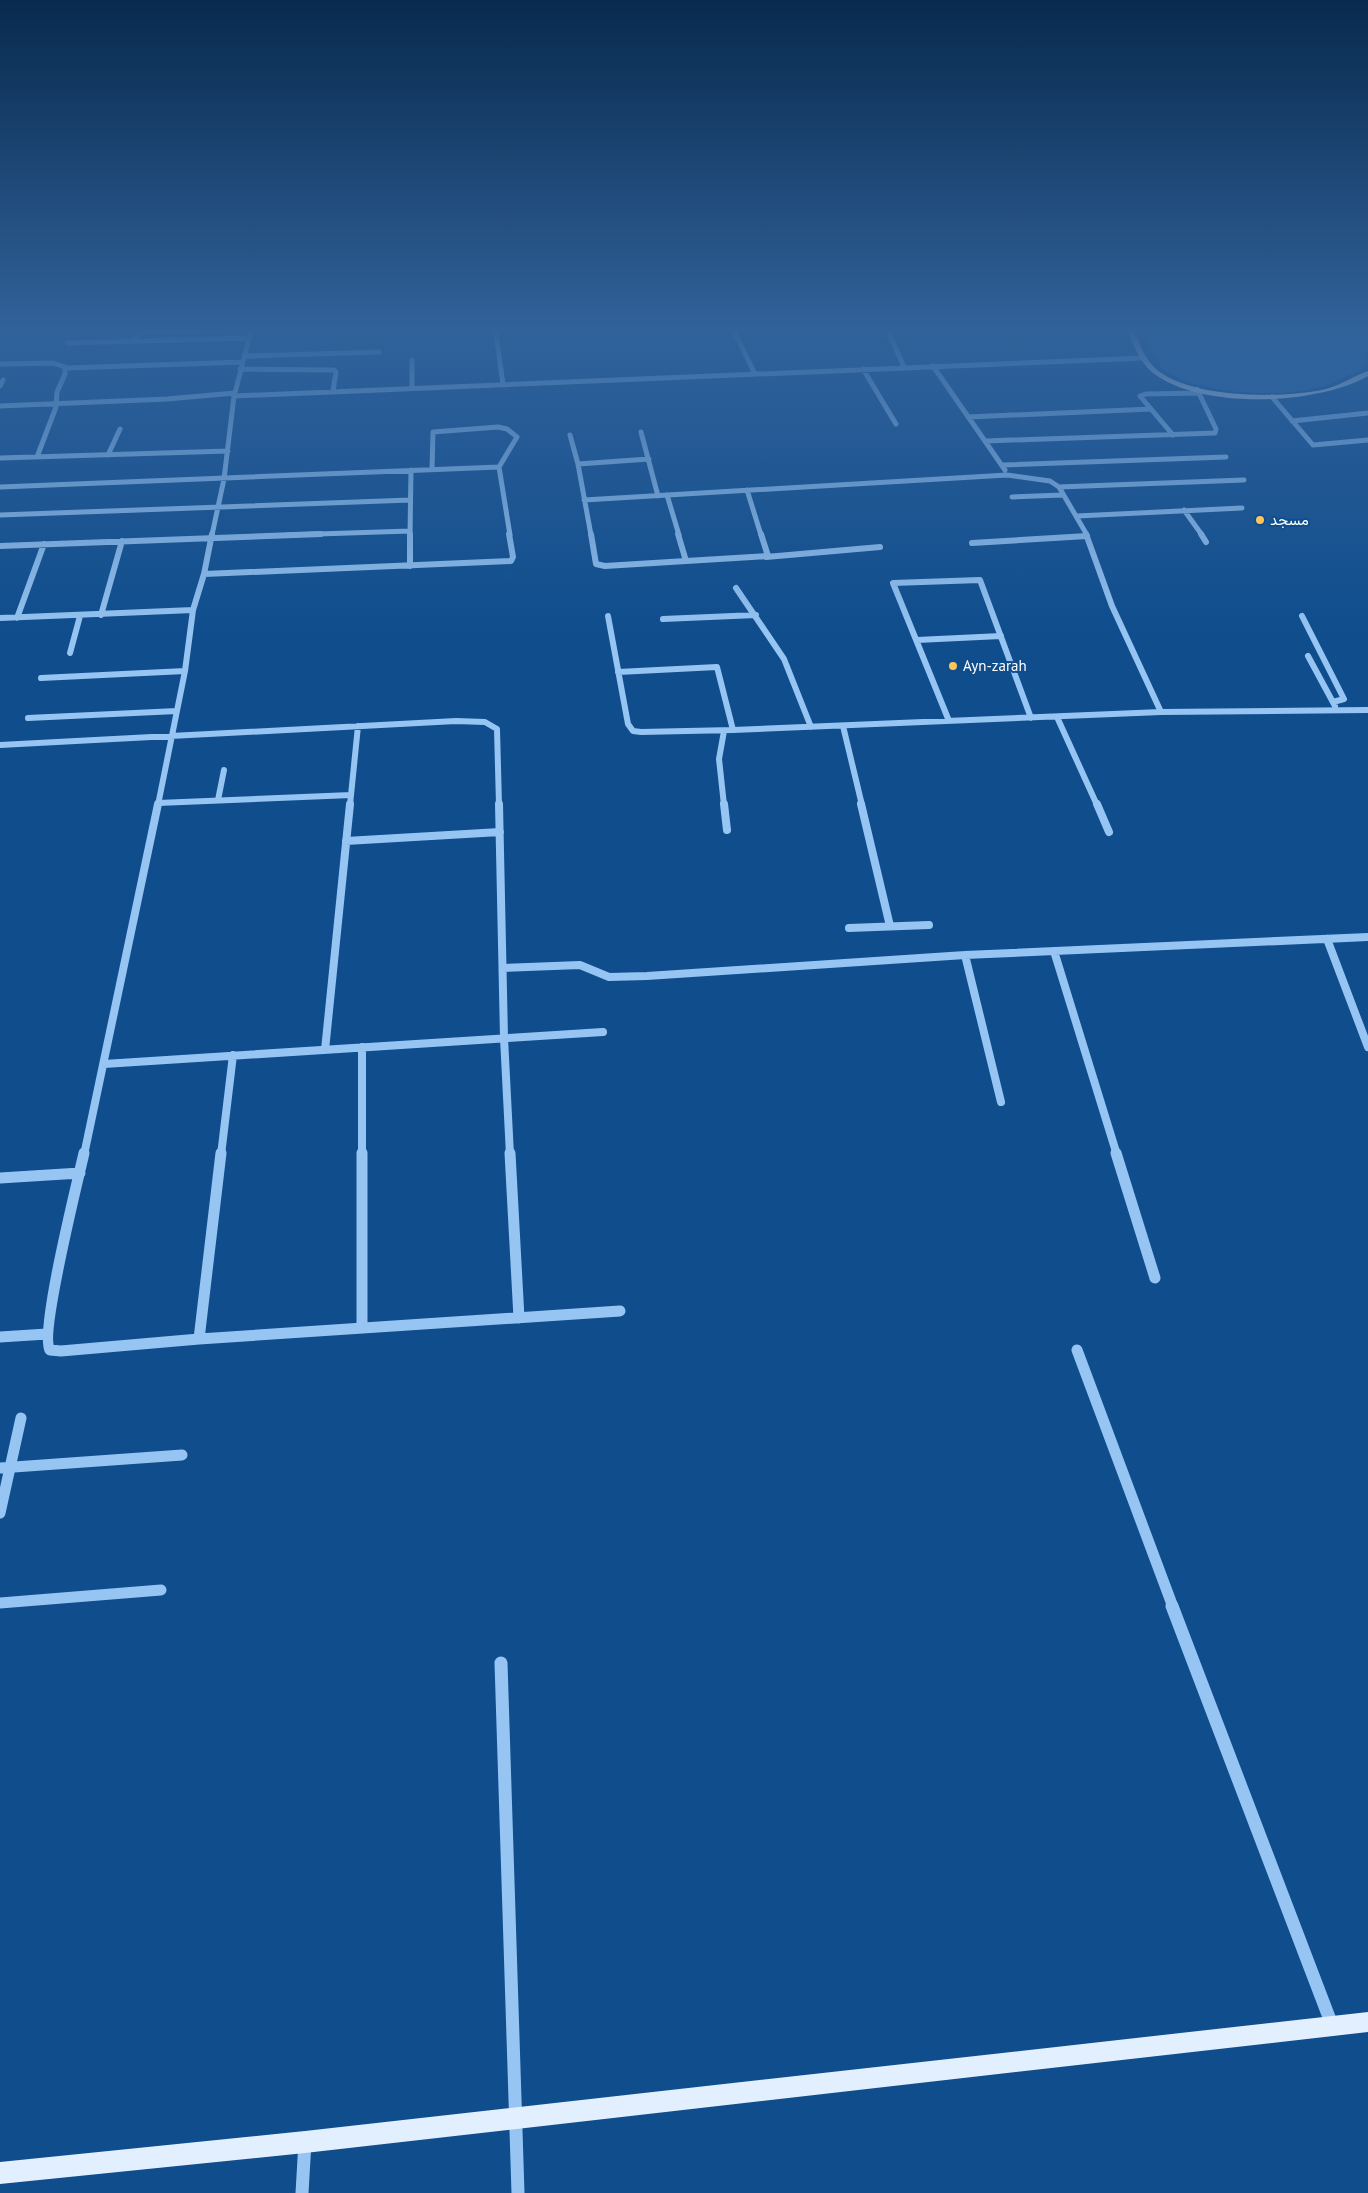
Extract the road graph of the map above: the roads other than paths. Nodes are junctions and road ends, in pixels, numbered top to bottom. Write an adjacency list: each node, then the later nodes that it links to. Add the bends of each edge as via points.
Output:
1 (48, 429): 17 (street)
2 (120, 429): 16 (street)
3 (231, 429): 15 (street)
4 (468, 429): 24 (street, via 433,432)
5 (506, 429): 23 (street, via 517,437)
6 (977, 429): 14 (street)
7 (1167, 429): 12 (street)
8 (1216, 429): 12 (street, via 1217,432 1211,434)
9 (1300, 429): 13 (street, via 1314,445)
10 (641, 432): 20 (street)
11 (570, 435): 21 (street)
12 (1172, 435): 14 (street)
13 (1368, 440)
14 (985, 441): 22 (street)
15 (228, 451): 16 (street); 27 (street)
16 (108, 454): 17 (street)
17 (37, 457): 19 (street)
18 (1226, 457): 22 (street)
19 (0, 458)
20 (649, 460): 21 (street); 34 (street)
21 (578, 464): 37 (street)
22 (1002, 465): 26 (street)
23 (499, 467): 24 (street); 54 (street, via 512,559)
24 (432, 469): 25 (street)
25 (411, 470): 27 (street); 36 (street)
26 (1007, 475): 29 (street, via 1050,481); 31 (street)
27 (224, 479): 30 (street); 38 (street)
28 (1244, 480): 29 (street)
29 (1059, 486): 33 (street)
30 (0, 487)
31 (747, 490): 32 (street); 52 (street, via 768,552)
32 (667, 495): 34 (street); 53 (street)
33 (1063, 495): 35 (street); 42 (street)
34 (658, 496): 37 (street)
35 (1012, 497)
36 (410, 500): 38 (street); 43 (street)
37 (584, 500): 53 (street, via 596,564)
38 (218, 508): 41 (street); 45 (street)
39 (1242, 508): 40 (street)
40 (1184, 510): 42 (street); 47 (street)
41 (0, 516)
42 (1077, 516): 44 (street)
43 (410, 531): 45 (street); 54 (street)
44 (1087, 536): 48 (street); 77 (street, via 1108,598)
45 (210, 539): 46 (street); 55 (street)
46 (122, 541): 49 (street); 58 (street)
47 (1206, 542)
48 (972, 543)
49 (44, 544): 50 (street); 64 (street)
50 (0, 546)
51 (880, 547): 52 (street)
52 (766, 557): 53 (street)
53 (686, 561)
54 (410, 566): 55 (street)
55 (204, 574): 57 (street)
56 (736, 588): 59 (street)
57 (193, 610): 58 (street); 70 (street)
58 (100, 615): 60 (street)
59 (756, 615): 65 (street); 84 (street, via 784,658)
60 (80, 616): 64 (street); 68 (street)
61 (608, 616): 71 (street)
62 (1302, 616): 73 (street, via 1344,699)
63 (0, 618): 64 (street)
64 (17, 618)
65 (663, 619)
66 (1001, 636): 67 (street); 67 (street, via 980,580 894,583); 80 (street)
67 (916, 640): 81 (street)
68 (70, 653)
69 (1308, 656): 73 (street)
70 (185, 671): 72 (street); 76 (street)
71 (618, 672): 85 (street, via 717,667); 86 (street, via 628,724 633,731)
72 (41, 678)
73 (1333, 702): 74 (street)
74 (1337, 710): 75 (street); 77 (street)
75 (1368, 710)
76 (177, 711): 79 (street); 87 (street)
77 (1161, 712): 78 (street)
78 (1057, 717): 80 (street); 95 (street)
79 (28, 718)
80 (1031, 718): 81 (street)
81 (949, 721): 83 (street)
82 (358, 726): 87 (street); 90 (street); 94 (street, via 473,721 492,725 498,734)
83 (843, 726): 84 (street); 98 (street)
84 (811, 727): 85 (street)
85 (733, 730): 86 (street)
86 (724, 731): 93 (street, via 719,759)
87 (172, 736): 88 (street); 92 (street)
88 (0, 745)
89 (224, 770): 91 (street)
90 (351, 795): 91 (street); 96 (street)
91 (218, 800): 92 (street)
92 (158, 803): 111 (street)
93 (727, 830)
94 (500, 832): 96 (street); 104 (street)
95 (1108, 832)
96 (346, 841): 109 (street)
97 (929, 925): 98 (street)
98 (890, 926): 99 (street)
99 (849, 928)
100 (1368, 937): 101 (street)
101 (1328, 939): 102 (street); 107 (street)
102 (1054, 951): 103 (street); 115 (street)
103 (965, 955): 104 (street, via 647,976 609,977 580,966); 112 (street)
104 (503, 968): 106 (street)
105 (603, 1032): 106 (street)
106 (504, 1038): 108 (street); 117 (street)
107 (1368, 1046)
108 (362, 1047): 109 (street); 118 (street)
109 (325, 1050): 110 (street)
110 (234, 1055): 111 (street); 121 (street)
111 (104, 1064): 113 (street)
112 (1001, 1102)
113 (80, 1173): 114 (street); 119 (street)
114 (0, 1178)
115 (1154, 1278)
116 (620, 1311): 117 (street)
117 (519, 1318): 118 (street)
118 (362, 1328): 121 (street)
119 (46, 1334): 120 (street); 121 (street, via 47,1346 54,1351)
120 (0, 1338)
121 (199, 1339)
122 (1077, 1350): 131 (street)
123 (21, 1418): 125 (street)
124 (182, 1455): 125 (street)
125 (5, 1468): 126 (street)
126 (0, 1513)
127 (161, 1590): 128 (street)
128 (0, 1603)
129 (501, 1663): 132 (street)
130 (1368, 2022): 131 (main road)
131 (1332, 2026): 132 (main road)
132 (515, 2118): 133 (main road); 136 (street)
133 (305, 2142): 134 (main road); 135 (street)
134 (0, 2173)
135 (302, 2193)
136 (518, 2193)

